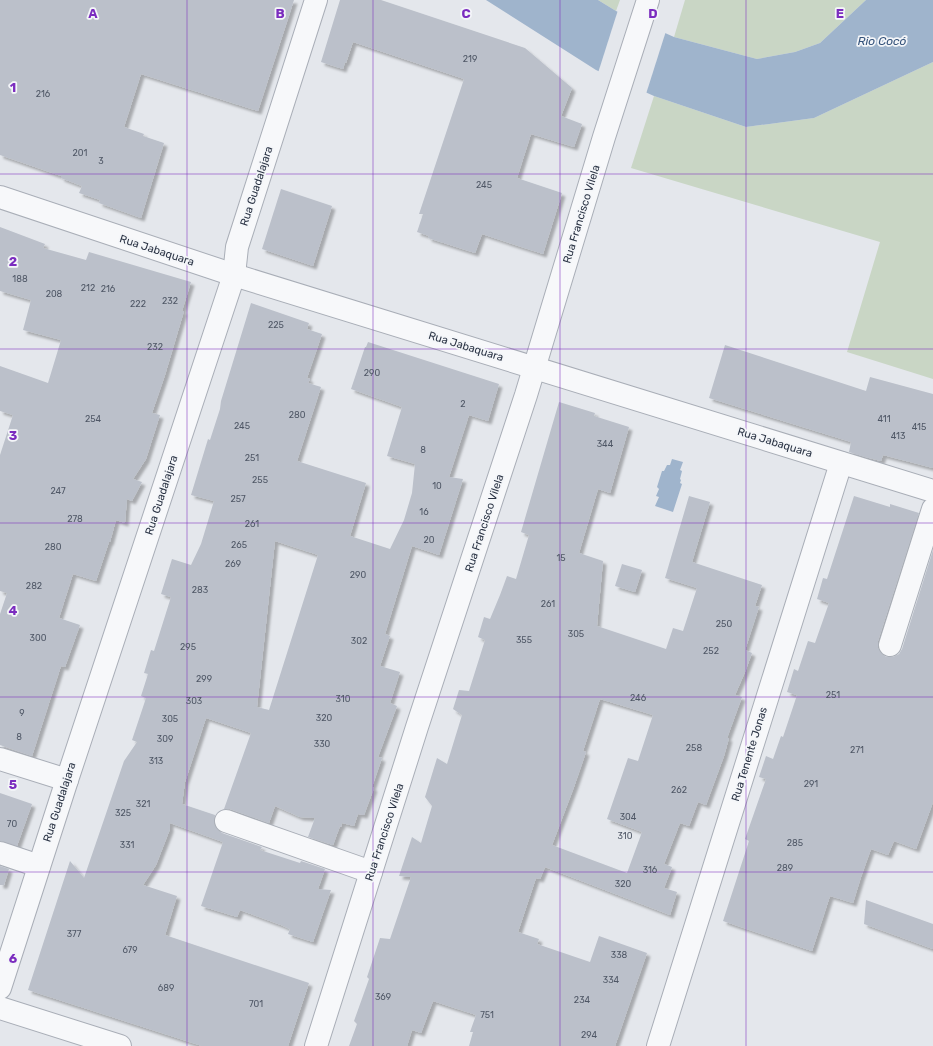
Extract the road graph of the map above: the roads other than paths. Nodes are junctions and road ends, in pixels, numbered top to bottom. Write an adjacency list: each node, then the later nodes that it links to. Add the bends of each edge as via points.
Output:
1 (316, 0): 4 (street, Rua Guadalajara, via 237,247)
2 (648, 0): 5 (street, Rua Francisco Vilela, via 604,136)
3 (0, 197): 4 (street, Rua Jabaquara)
4 (234, 275): 5 (street, Rua Jabaquara); 11 (street, Rua Guadalajara)
5 (535, 367): 6 (street, Rua Jabaquara); 15 (street, Rua Francisco Vilela)
6 (841, 463): 7 (street, Rua Jabaquara); 20 (street, Rua Tenente Jonas)
7 (933, 491)
8 (933, 509): 9 (street)
9 (890, 645)
10 (0, 759): 11 (street)
11 (67, 780): 14 (street, Rua Guadalajara)
12 (226, 821): 15 (street)
13 (0, 853): 14 (street)
14 (39, 866): 16 (street, Rua Guadalajara)
15 (372, 872): 19 (street, Rua Francisco Vilela)
16 (0, 988)
17 (0, 1008): 18 (street)
18 (120, 1046)
19 (316, 1046)
20 (658, 1046)

